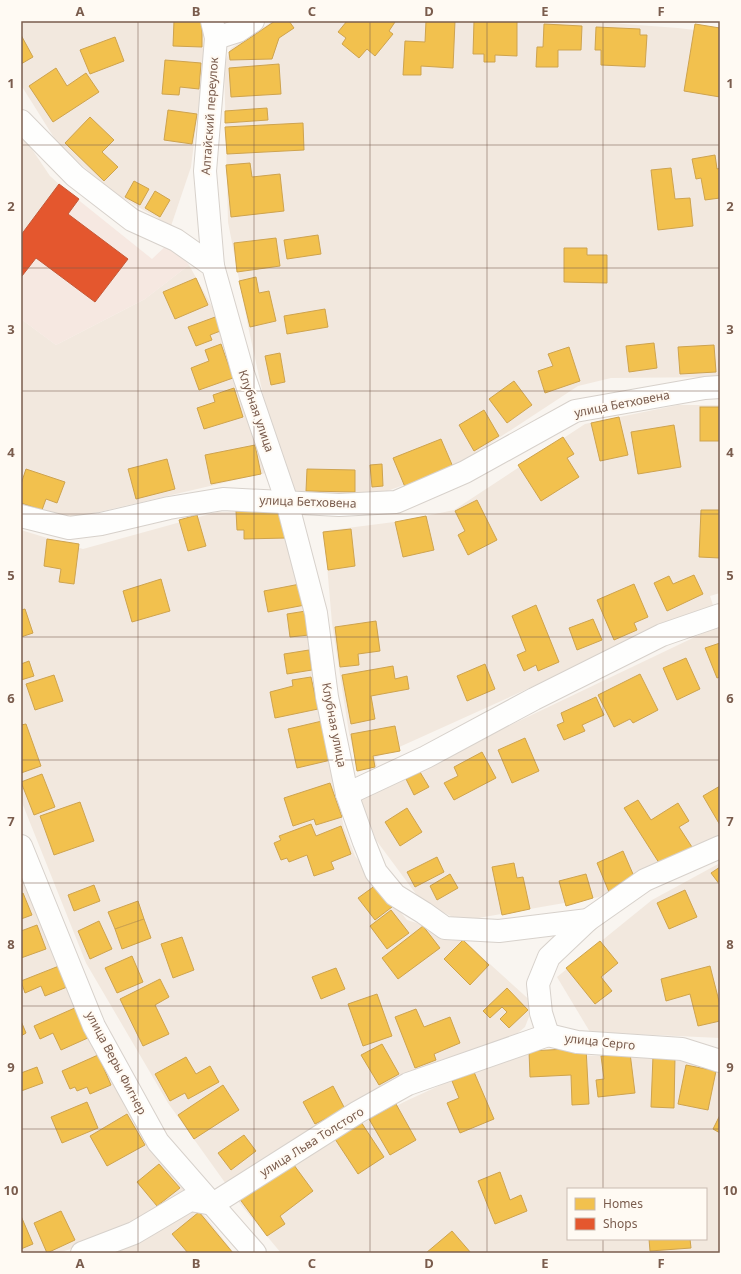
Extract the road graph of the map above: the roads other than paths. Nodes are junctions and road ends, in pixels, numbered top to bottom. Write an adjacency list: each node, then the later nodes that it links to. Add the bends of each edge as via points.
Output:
1 (253, 21): 2 (street, Алтайский переулок, via 238,31)
2 (214, 30): 4 (street, Алтайский переулок, via 205,171)
3 (21, 121): 4 (street, via 75,176 132,220 176,240)
4 (213, 266): 6 (street, Клубная улица, via 243,372)
5 (720, 388): 6 (street, улица Бетховена, via 705,388 575,411 465,472 396,502 339,505)
6 (287, 502): 7 (street, улица Бетховена, via 223,499 69,528); 9 (street, Клубная улица, via 316,613 327,697)
7 (21, 516)
8 (720, 615): 9 (street, via 662,635 426,757)
9 (347, 794): 12 (street, Клубная улица, via 376,872 395,894 445,928 499,931)
10 (21, 846): 15 (street, улица Веры Фигнер, via 94,1026 158,1142)
11 (720, 847): 12 (street, улица Серго, via 645,880)
12 (588, 920): 13 (street, улица Серго, via 549,957 538,984 541,1013)
13 (548, 1034): 14 (street, улица Серго, via 577,1042 682,1049); 15 (street, улица Льва Толстого, via 408,1084 358,1112)
14 (720, 1061)
15 (213, 1204): 16 (street, via 190,1200 134,1233); 17 (street, улица Веры Фигнер)
16 (82, 1253)
17 (255, 1253)

